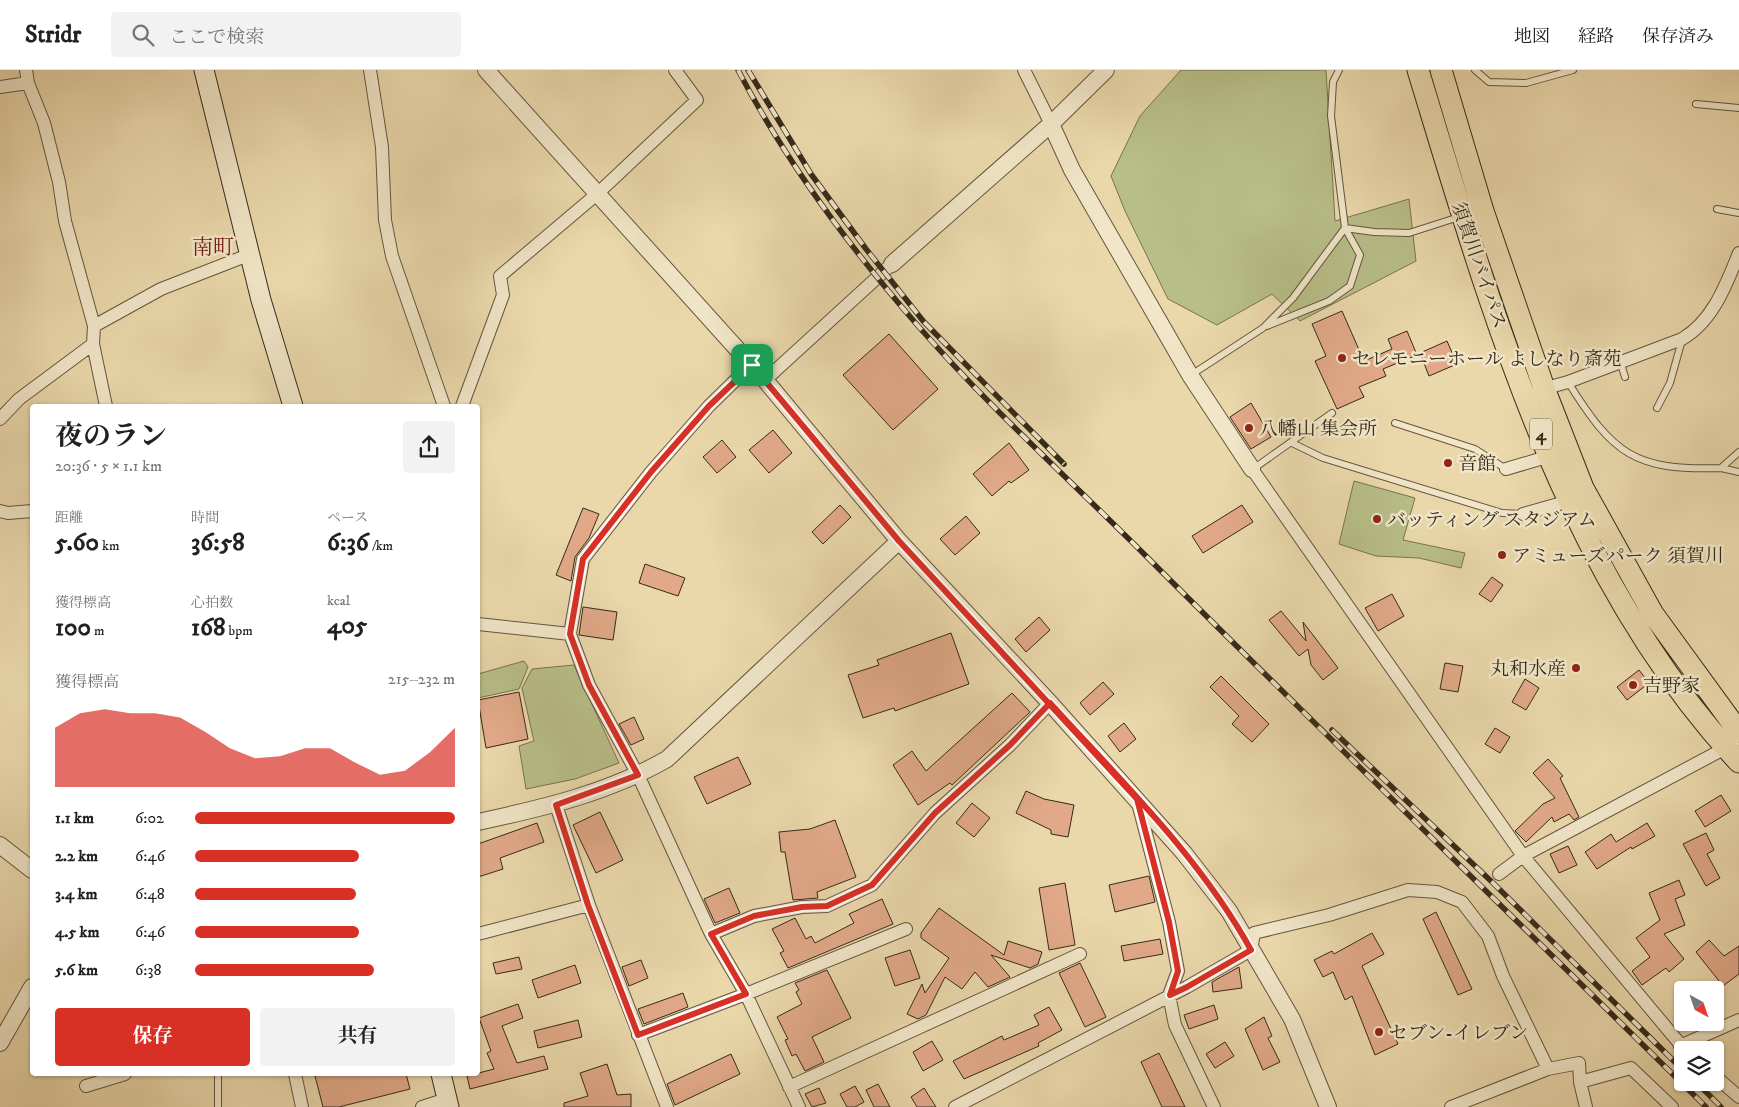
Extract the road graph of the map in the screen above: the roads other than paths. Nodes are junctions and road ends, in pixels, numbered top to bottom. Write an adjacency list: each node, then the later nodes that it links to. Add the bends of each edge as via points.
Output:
1 (26, 70): 13 (street)
2 (204, 70): 24 (main road)
3 (370, 70): 39 (street, via 382,147 385,220 392,256)
4 (486, 70): 18 (street)
5 (675, 70): 18 (street, via 697,100)
6 (1024, 70): 17 (street)
7 (1106, 70): 17 (street)
8 (1339, 70): 22 (lane, via 1333,82 1331,116)
9 (1418, 70): 20 (highway, 須賀川バイパス / 4)
10 (1441, 70): 20 (highway, 須賀川バイパス / 4)
11 (1475, 70): 12 (lane, via 1489,82 1526,83)
12 (1573, 70)
13 (28, 83): 14 (street); 26 (street, via 44,123 65,221)
14 (0, 86)
15 (1696, 104): 16 (lane)
16 (1739, 108)
17 (1050, 124): 25 (street); 32 (street, via 1072,170)
18 (597, 194): 31 (street); 40 (street, via 500,276 503,295)
19 (1717, 210): 21 (lane)
20 (1472, 213): 22 (lane, via 1408,232); 36 (highway, 須賀川バイパス / 4)
21 (1739, 213)
22 (1345, 228): 27 (lane, via 1293,298); 27 (lane, via 1360,254 1350,286 1329,301)
23 (1739, 253): 28 (street, via 1725,288 1706,318 1697,330)
24 (251, 254): 26 (street, via 161,289); 38 (main road, via 261,300)
25 (892, 264): 34 (street)
26 (94, 326): 29 (street)
27 (1263, 328): 32 (lane)
28 (1682, 339): 30 (street); 41 (lane, via 1670,383)
29 (94, 344): 37 (street); 43 (street, via 19,399)
30 (1620, 362): 33 (lane); 35 (street)
31 (752, 365): 34 (street); 58 (street, via 709,406 651,472 583,559)
32 (1190, 375): 49 (street)
33 (1625, 377)
34 (765, 380): 56 (street)
35 (1568, 382): 36 (street); 48 (lane, via 1591,418 1626,453 1662,466)
36 (1534, 392): 47 (highway, 須賀川バイパス / 4); 60 (highway, 須賀川バイパス / 4, via 1617,552)
37 (106, 404)
38 (292, 404)
39 (443, 404)
40 (463, 404)
41 (1657, 408)
42 (1332, 413): 45 (lane)
43 (0, 419)
44 (1395, 423): 50 (lane, via 1476,449)
45 (1292, 443): 49 (lane); 55 (lane, via 1342,464 1502,513)
46 (1739, 452): 48 (lane)
47 (1550, 456): 50 (street); 52 (highway, 須賀川バイパス / 4)
48 (1721, 468): 51 (lane)
49 (1252, 469): 66 (street)
50 (1506, 470)
51 (1739, 472)
52 (1569, 501): 55 (street); 60 (highway, 須賀川バイパス / 4, via 1623,604 1662,669)
53 (0, 511): 54 (street)
54 (30, 511)
55 (1523, 514)
56 (899, 541): 59 (street); 61 (street, via 667,759)
57 (480, 624): 58 (street)
58 (570, 634): 61 (street, via 589,685)
59 (1050, 703): 62 (street); 72 (street, via 1010,745 935,813 872,885 827,906 754,916)
60 (1736, 746): 66 (street)
61 (638, 775): 63 (street); 72 (street)
62 (1137, 799): 73 (street, via 1229,911); 77 (street, via 1169,922 1178,971)
63 (556, 805): 64 (street); 69 (street)
64 (480, 822)
65 (0, 845): 67 (street)
66 (1523, 856): 68 (street); 80 (street)
67 (30, 868)
68 (1499, 874)
69 (588, 905): 71 (street); 79 (street)
70 (906, 929): 76 (street)
71 (480, 933)
72 (711, 934): 76 (street)
73 (1251, 950): 77 (street); 83 (street, via 1254,933 1408,890 1437,892 1462,902 1488,936 1503,976); 101 (street, via 1292,1020)
74 (1080, 954): 91 (street)
75 (30, 990): 82 (street)
76 (746, 994): 79 (street); 91 (street)
77 (1170, 995): 99 (street); 100 (street, via 1175,1025)
78 (1739, 1020): 81 (street)
79 (638, 1035): 97 (street)
80 (1677, 1041)
81 (1697, 1041)
82 (0, 1043)
83 (1548, 1069): 88 (street, via 1579,1063); 102 (street)
84 (119, 1076): 90 (street)
85 (218, 1076): 94 (lane)
86 (295, 1076): 95 (street)
87 (441, 1076): 93 (main road)
88 (1580, 1082): 103 (street); 104 (street, via 1631,1068)
89 (1724, 1084): 92 (street)
90 (86, 1086)
91 (789, 1087): 98 (street)
92 (1739, 1097)
93 (448, 1103): 96 (street)
94 (218, 1107)
95 (302, 1107)
96 (422, 1107)
97 (667, 1107)
98 (799, 1107)
99 (956, 1107)
100 (1214, 1107)
101 (1328, 1107)
102 (1451, 1107)
103 (1586, 1107)
104 (1672, 1107)

